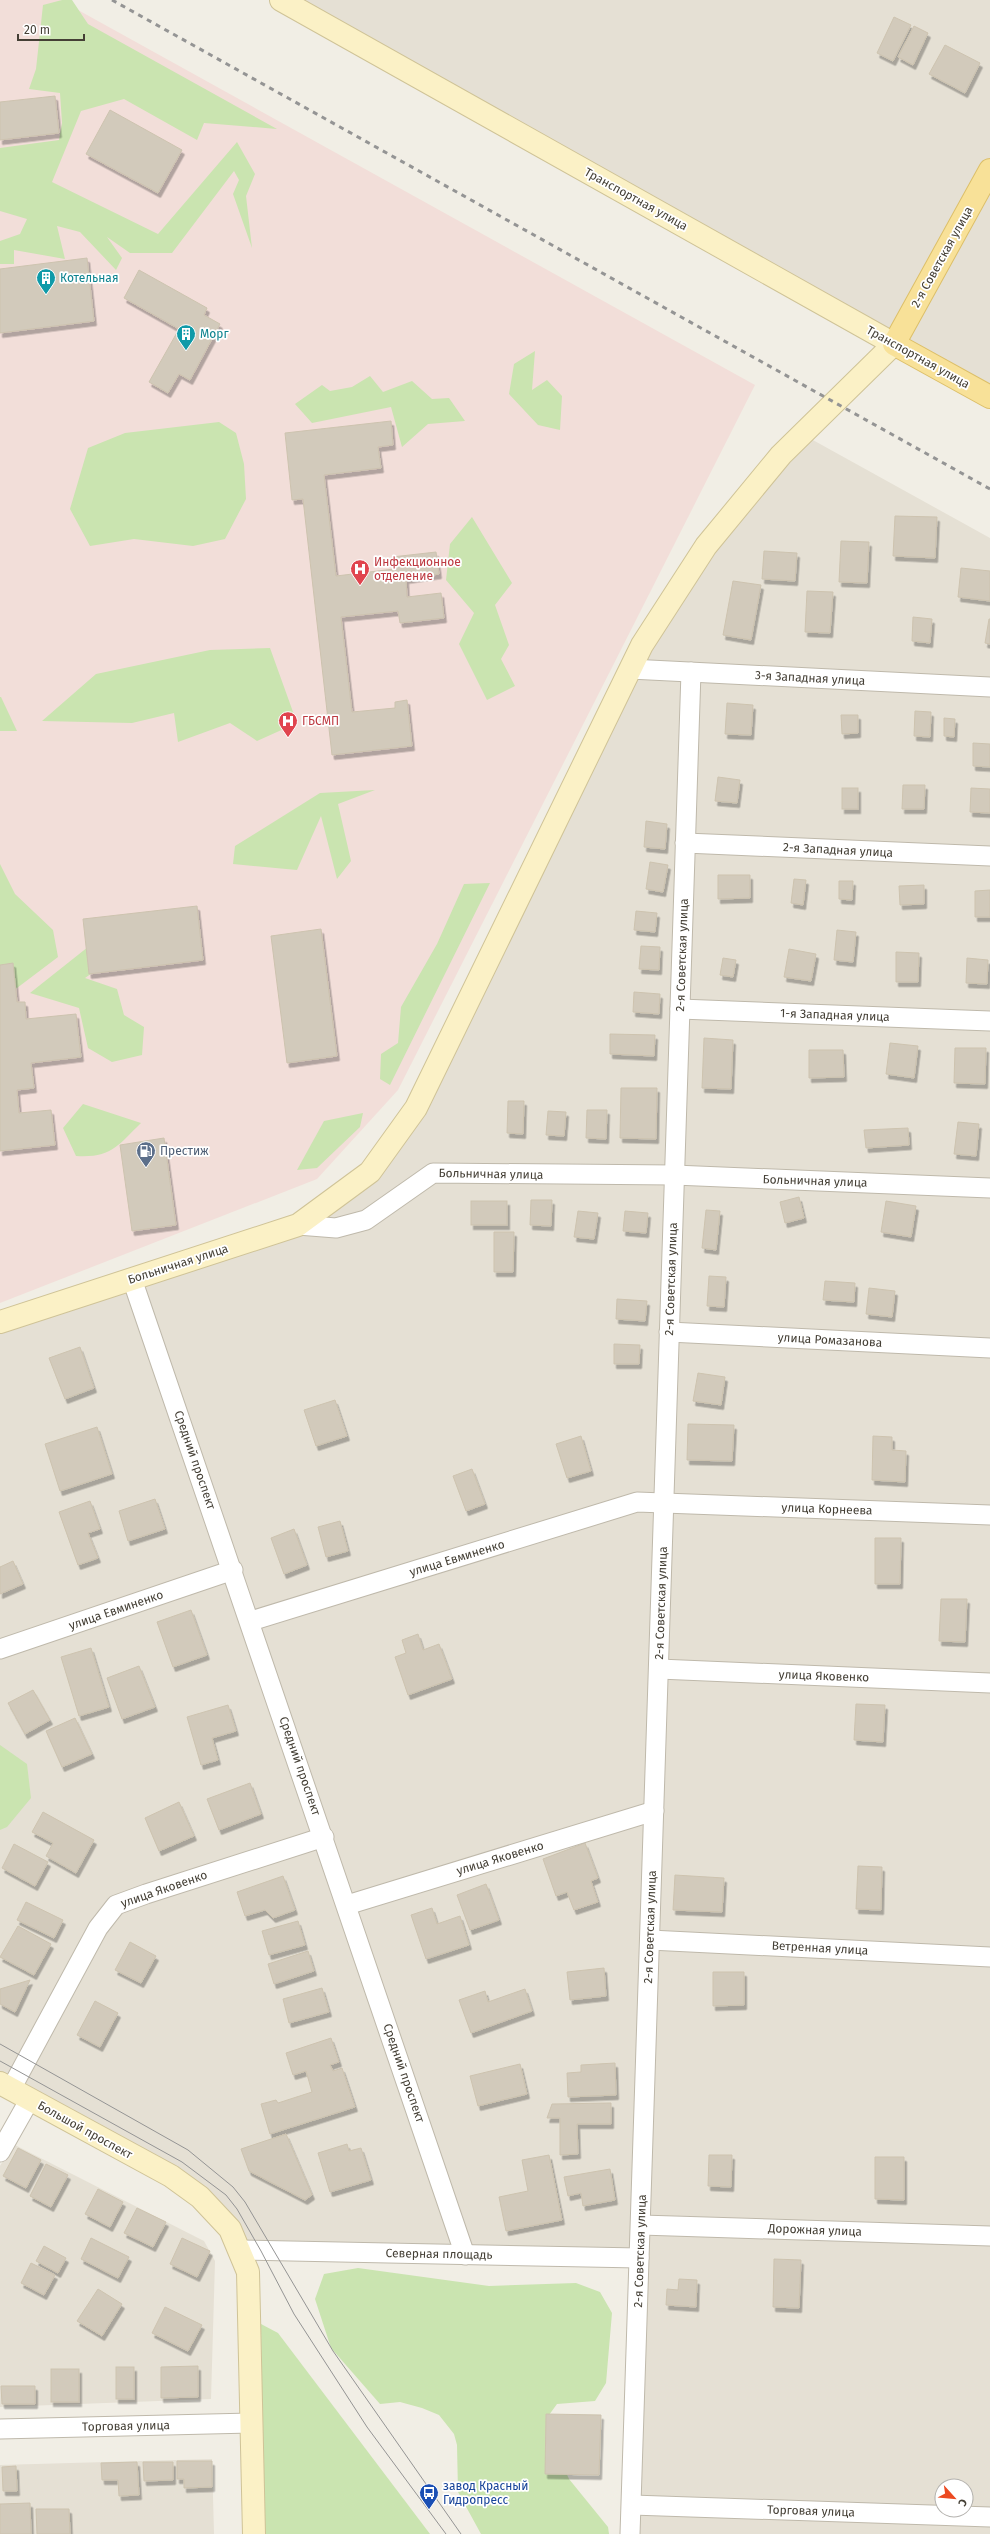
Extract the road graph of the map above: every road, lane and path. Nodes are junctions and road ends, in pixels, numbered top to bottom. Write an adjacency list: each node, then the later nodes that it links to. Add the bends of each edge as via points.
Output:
1 (281, 0): 3 (main road, Транспортная улица)
2 (990, 170): 3 (main road, 2-я Советская улица)
3 (894, 344): 4 (main road, Транспортная улица); 5 (main road, via 781,455 706,546 642,645)
4 (990, 398)
5 (630, 669): 6 (street, 3-я Западная улица); 14 (main road, via 416,1108 370,1172)
6 (691, 672): 7 (street, 3-я Западная улица); 8 (street, 2-я Советская улица)
7 (990, 687)
8 (685, 843): 9 (street, 2-я Западная улица); 10 (street, 2-я Советская улица)
9 (990, 856)
10 (680, 1009): 11 (street, 1-я Западная улица); 12 (street, 2-я Советская улица)
11 (990, 1021)
12 (674, 1175): 13 (street, Больничная улица); 14 (street, Больничная улица, via 433,1173 366,1220 336,1228); 17 (street, 2-я Советская улица)
13 (990, 1188)
14 (298, 1225): 15 (main road, Больничная улица)
15 (132, 1279): 16 (main road, Больничная улица); 21 (street, Средний проспект)
16 (0, 1322)
17 (669, 1332): 18 (street, улица Ромазанова); 19 (street, 2-я Советская улица)
18 (990, 1348)
19 (664, 1502): 20 (street, улица Корнеева); 22 (street, улица Евминенко, via 637,1502); 24 (street, 2-я Советская улица)
20 (990, 1515)
21 (233, 1570): 22 (street, Средний проспект); 23 (street, улица Евминенко)
22 (251, 1621): 27 (street, Средний проспект)
23 (0, 1649)
24 (658, 1669): 25 (street, улица Яковенко); 26 (street, 2-я Советская улица)
25 (990, 1683)
26 (654, 1811): 28 (street, улица Яковенко); 29 (street, 2-я Советская улица)
27 (324, 1836): 28 (street, Средний проспект); 31 (street, улица Яковенко, via 116,1905 98,1928)
28 (347, 1905): 37 (street, Средний проспект)
29 (650, 1940): 30 (street, Ветренная улица); 34 (street, 2-я Советская улица)
30 (990, 1957)
31 (5, 2086): 32 (main road, Большой проспект)
32 (30, 2099): 33 (street); 36 (main road, Большой проспект, via 171,2176 200,2197 230,2229)
33 (0, 2152)
34 (641, 2225): 35 (street, Дорожная улица); 38 (street, 2-я Советская улица)
35 (990, 2236)
36 (239, 2250): 37 (street, Северная площадь); 39 (main road, via 248,2272)
37 (465, 2255): 38 (street, Северная площадь)
38 (639, 2258): 41 (street, 2-я Советская улица)
39 (251, 2423): 40 (street, Торговая улица); 43 (main road)
40 (0, 2429)
41 (632, 2505): 42 (street, Торговая улица); 44 (street, 2-я Советская улица)
42 (990, 2517)
43 (254, 2534)
44 (630, 2534)

